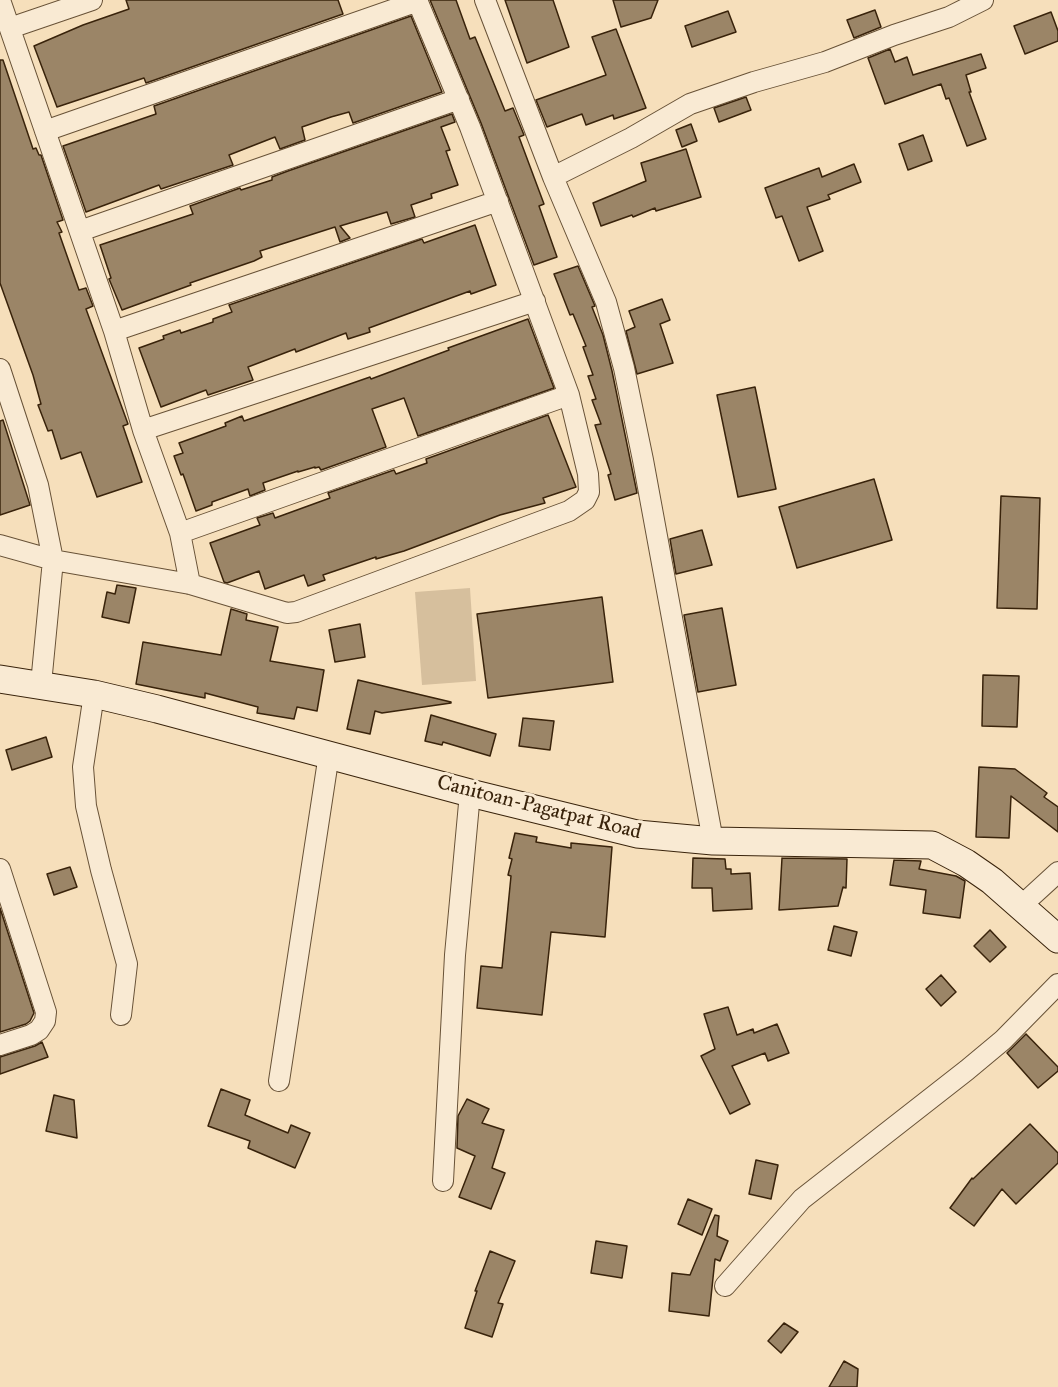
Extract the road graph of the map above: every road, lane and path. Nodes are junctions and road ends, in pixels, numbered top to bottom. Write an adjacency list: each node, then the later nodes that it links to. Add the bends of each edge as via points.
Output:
1 (0, 0): 6 (street)
2 (92, 0): 6 (street)
3 (484, 0): 9 (street)
4 (983, 0): 9 (street, via 825,62 690,104)
5 (418, 1): 7 (street); 8 (street)
6 (10, 28): 8 (street)
7 (459, 99): 10 (street); 11 (street)
8 (45, 131): 11 (street)
9 (553, 177): 26 (street, via 606,302 624,368)
10 (498, 201): 12 (street); 13 (street)
11 (80, 231): 13 (street)
12 (535, 301): 15 (street); 16 (street)
13 (114, 331): 16 (street)
14 (0, 369): 19 (street, via 38,485)
15 (569, 395): 17 (street); 20 (street, via 589,492 581,504 569,511 296,612 287,613)
16 (144, 430): 17 (street)
17 (180, 532): 20 (street)
18 (0, 545): 19 (street)
19 (53, 560): 20 (street); 22 (street)
20 (190, 584)
21 (0, 679): 22 (street, Canitoan-Pagatpat Road)
22 (41, 684): 23 (street, Canitoan-Pagatpat Road)
23 (94, 694): 24 (street, Canitoan-Pagatpat Road); 32 (street, via 83,767 86,806 127,964)
24 (329, 754): 25 (street, Canitoan-Pagatpat Road); 34 (street)
25 (470, 793): 26 (street, Canitoan-Pagatpat Road, via 637,834); 35 (street, via 455,955)
26 (713, 841): 29 (street, Canitoan-Pagatpat Road, via 932,845 984,875)
27 (0, 869): 33 (street, via 46,1012 39,1030)
28 (1058, 872): 29 (street)
29 (1022, 905): 30 (street, Canitoan-Pagatpat Road)
30 (1058, 939)
31 (1058, 984): 36 (street, via 1003,1040 802,1199)
32 (121, 1015)
33 (0, 1045)
34 (279, 1081)
35 (443, 1181)
36 (725, 1286)

